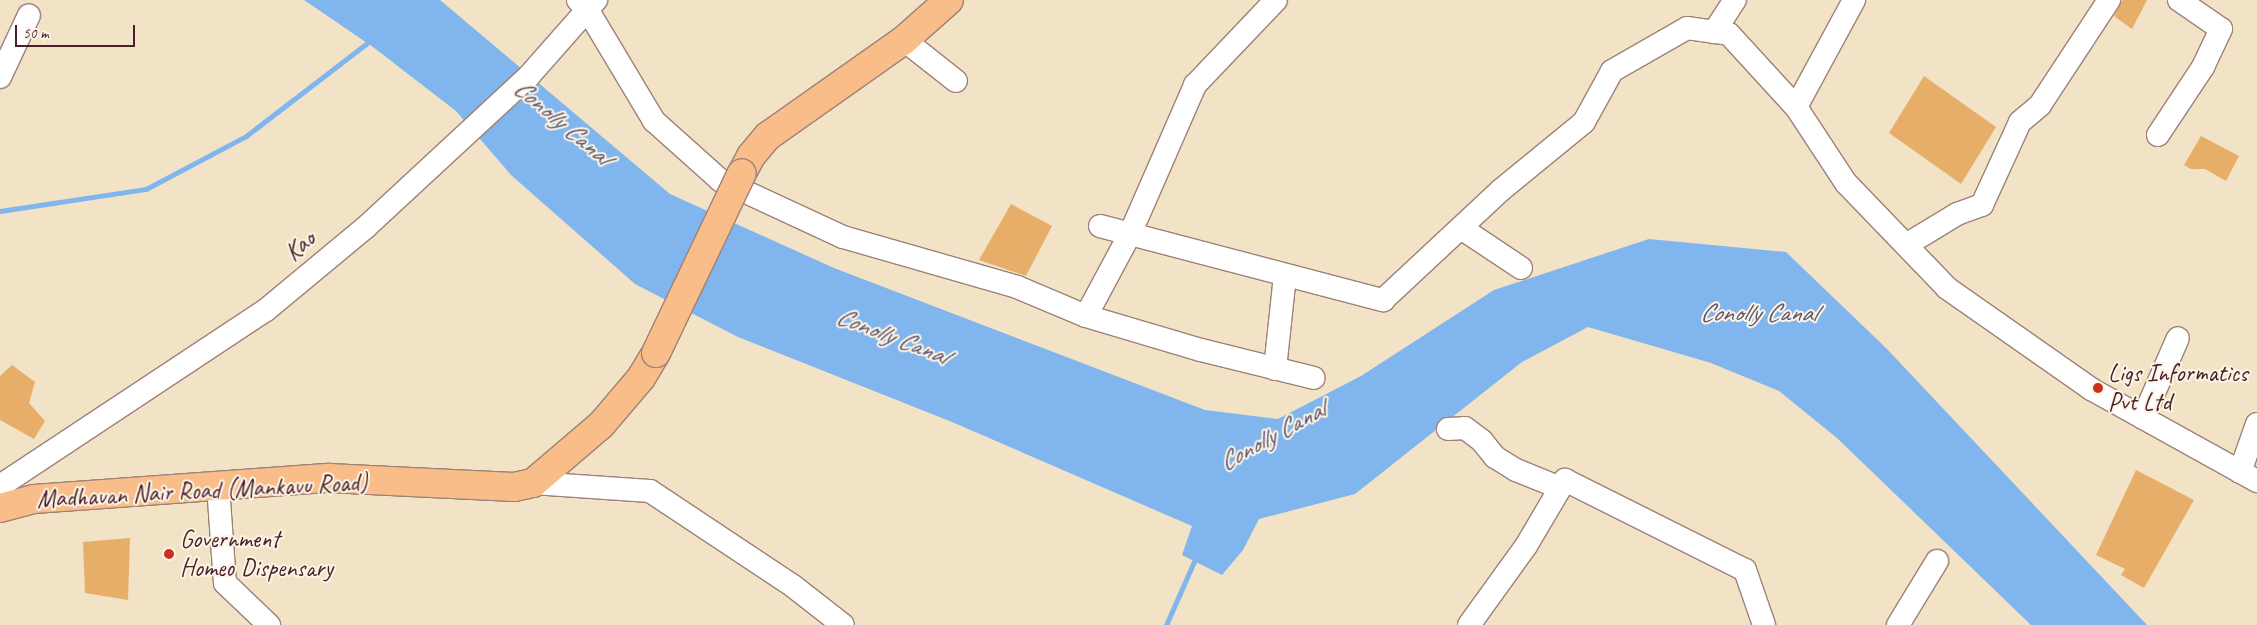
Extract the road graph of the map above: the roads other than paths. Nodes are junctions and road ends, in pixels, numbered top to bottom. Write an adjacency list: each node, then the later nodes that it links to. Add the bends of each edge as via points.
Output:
1 (949, 0): 10 (main road)
2 (1276, 0): 18 (street, via 1195,85)
3 (1735, 0): 9 (street)
4 (1854, 0): 13 (street)
5 (2109, 0): 19 (street, via 2040,105 2020,122 1982,205 1957,214)
6 (2179, 0): 14 (street, via 2221,29 2204,67)
7 (587, 3): 15 (street, via 654,121); 31 (street, Kao, via 528,77 366,227 266,310)
8 (29, 15): 11 (street)
9 (1714, 32): 13 (street, via 1728,34); 17 (street, via 1687,28 1612,71 1584,122)
10 (904, 40): 12 (street); 15 (main road, via 768,136)
11 (0, 77)
12 (956, 81)
13 (1796, 107): 19 (street, via 1846,183)
14 (2158, 135)
15 (731, 177): 22 (street, via 844,237 1017,287); 30 (main road, bridge, via 656,353 641,378 601,425)
16 (1100, 226): 18 (street)
17 (1461, 228): 20 (street); 21 (street, via 1383,300)
18 (1130, 234): 21 (street); 22 (street)
19 (1906, 244): 26 (street, via 1948,288 2091,389)
20 (1521, 268)
21 (1285, 276): 24 (street)
22 (1086, 316): 24 (street)
23 (2178, 338): 26 (street)
24 (1275, 369): 25 (street)
25 (1314, 378)
26 (2143, 418): 29 (street)
27 (2257, 424): 29 (street)
28 (1448, 429): 33 (street, via 1465,428 1496,457 1516,470)
29 (2248, 476)
30 (533, 483): 32 (main road, Madhavan Nair Road (Mankavu Road), via 514,486 329,478); 37 (street, via 650,491 793,586)
31 (0, 486)
32 (218, 486): 34 (main road, Madhavan Nair Road (Mankavu Road), via 34,499); 36 (street, via 225,583)
33 (1558, 487): 38 (street, via 1526,546); 39 (street, via 1565,480 1569,481 1744,570)
34 (0, 508)
35 (1937, 561): 40 (street)
36 (269, 625)
37 (843, 625)
38 (1469, 625)
39 (1764, 625)
40 (1898, 625)

